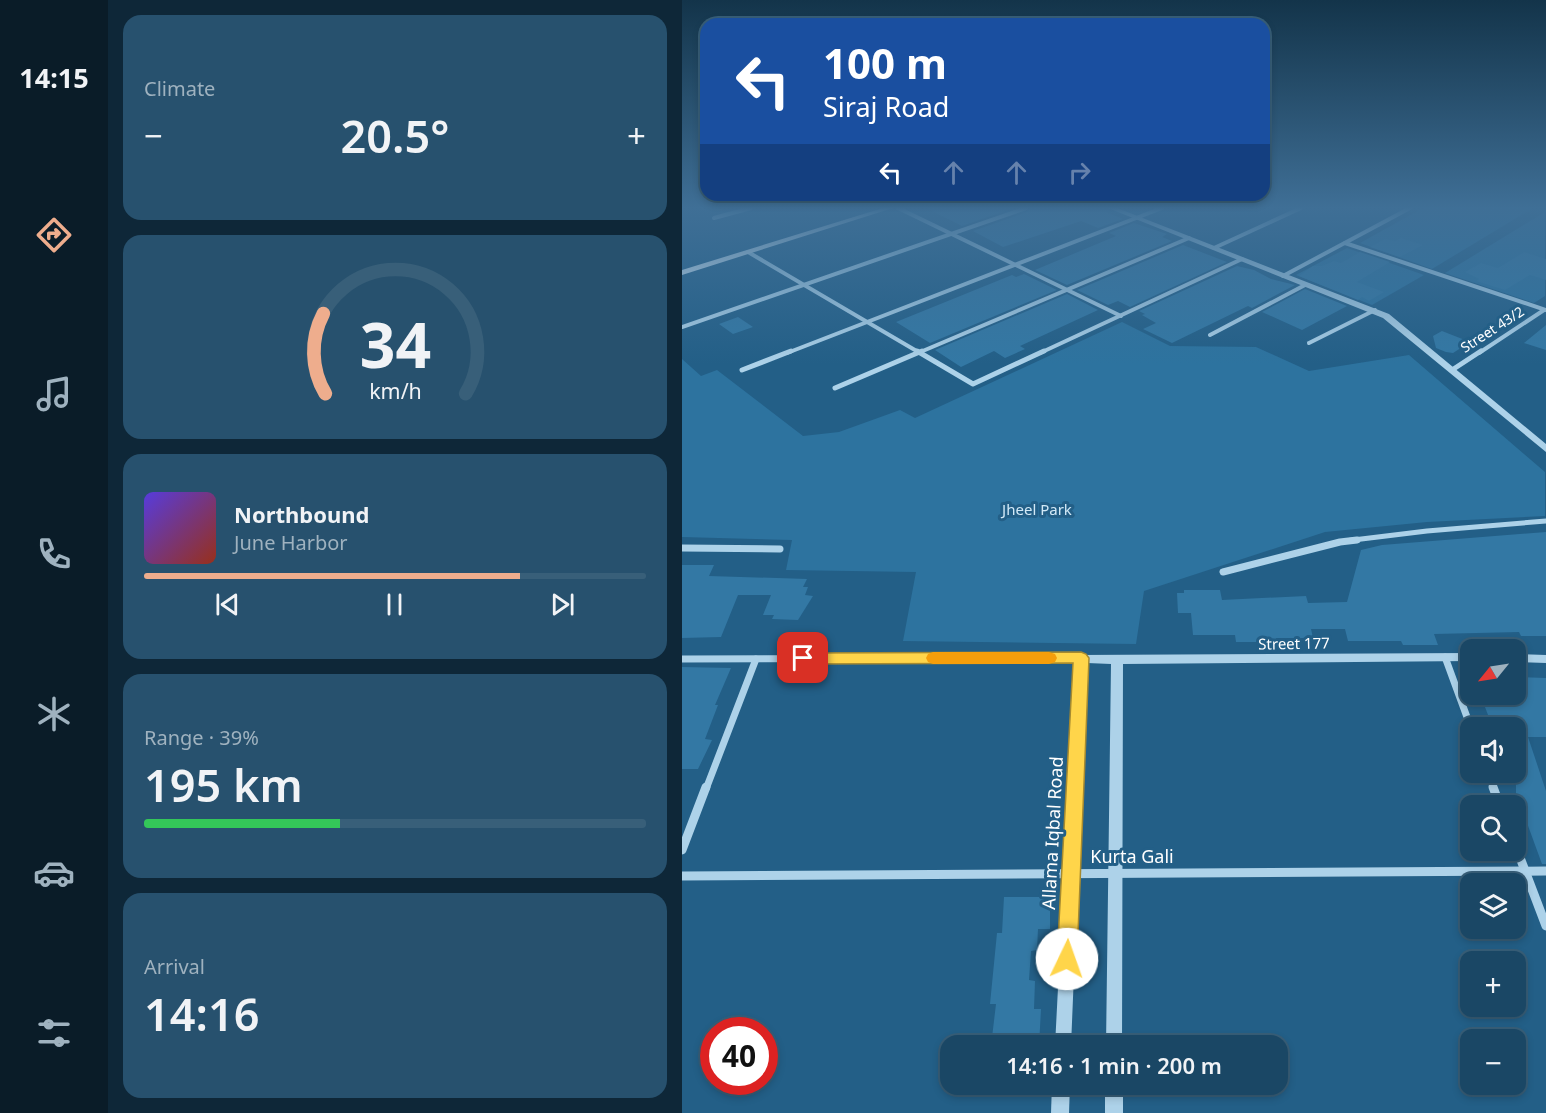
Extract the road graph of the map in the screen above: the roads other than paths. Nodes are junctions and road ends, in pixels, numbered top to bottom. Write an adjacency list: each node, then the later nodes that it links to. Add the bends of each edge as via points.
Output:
1 (723, 260): 12 (main road)
2 (761, 260): 15 (street)
3 (878, 260): 15 (street)
4 (1004, 260): 11 (street)
5 (1027, 260): 11 (street)
6 (1136, 260): 16 (street)
7 (1240, 260): 19 (street)
8 (1244, 260): 13 (street)
9 (1313, 260): 13 (street)
10 (1396, 260): 18 (street)
11 (1014, 265): 16 (street); 20 (street)
12 (682, 273)
13 (1283, 276): 14 (street)
14 (1305, 285): 17 (street); 22 (street)
15 (804, 286): 20 (street); 21 (street)
16 (1065, 289): 19 (street); 24 (street)
17 (1375, 310): 23 (street); 26 (street)
18 (1545, 310): 26 (street, Street 43/2)
19 (1121, 316): 24 (street, via 973,384)
20 (866, 323): 24 (street); 25 (street)
21 (682, 327)
22 (1210, 335)
23 (1309, 343)
24 (918, 352): 27 (street)
25 (742, 370)
26 (1452, 370): 28 (street)
27 (835, 388)
28 (1546, 449)
29 (1546, 520): 32 (street, via 1339,542)
30 (682, 548): 31 (street)
31 (781, 549)
32 (1223, 572)
33 (1445, 657): 34 (street, Street 177); 40 (street, Street 177); 41 (street)
34 (1460, 657)
35 (1081, 658): 39 (street); 40 (street, Street 177); 46 (street, Allama Iqbal Road)
36 (1526, 658): 37 (street)
37 (1546, 658)
38 (682, 659): 39 (street)
39 (757, 659): 42 (street)
40 (1117, 660): 47 (street)
41 (1467, 717)
42 (682, 850)
43 (1521, 861): 44 (street)
44 (1525, 871): 45 (street, Kurta Gali); 47 (street, Kurta Gali); 49 (street)
45 (1546, 871)
46 (1071, 873): 47 (street, Kurta Gali); 48 (street, Kurta Gali); 50 (street, Allama Iqbal Road)
47 (1116, 873): 51 (street)
48 (682, 876)
49 (1546, 926)
50 (1064, 1035)
51 (1114, 1035)
52 (1061, 1095): 54 (street)
53 (1114, 1095): 55 (street)
54 (1060, 1113)
55 (1114, 1113)

